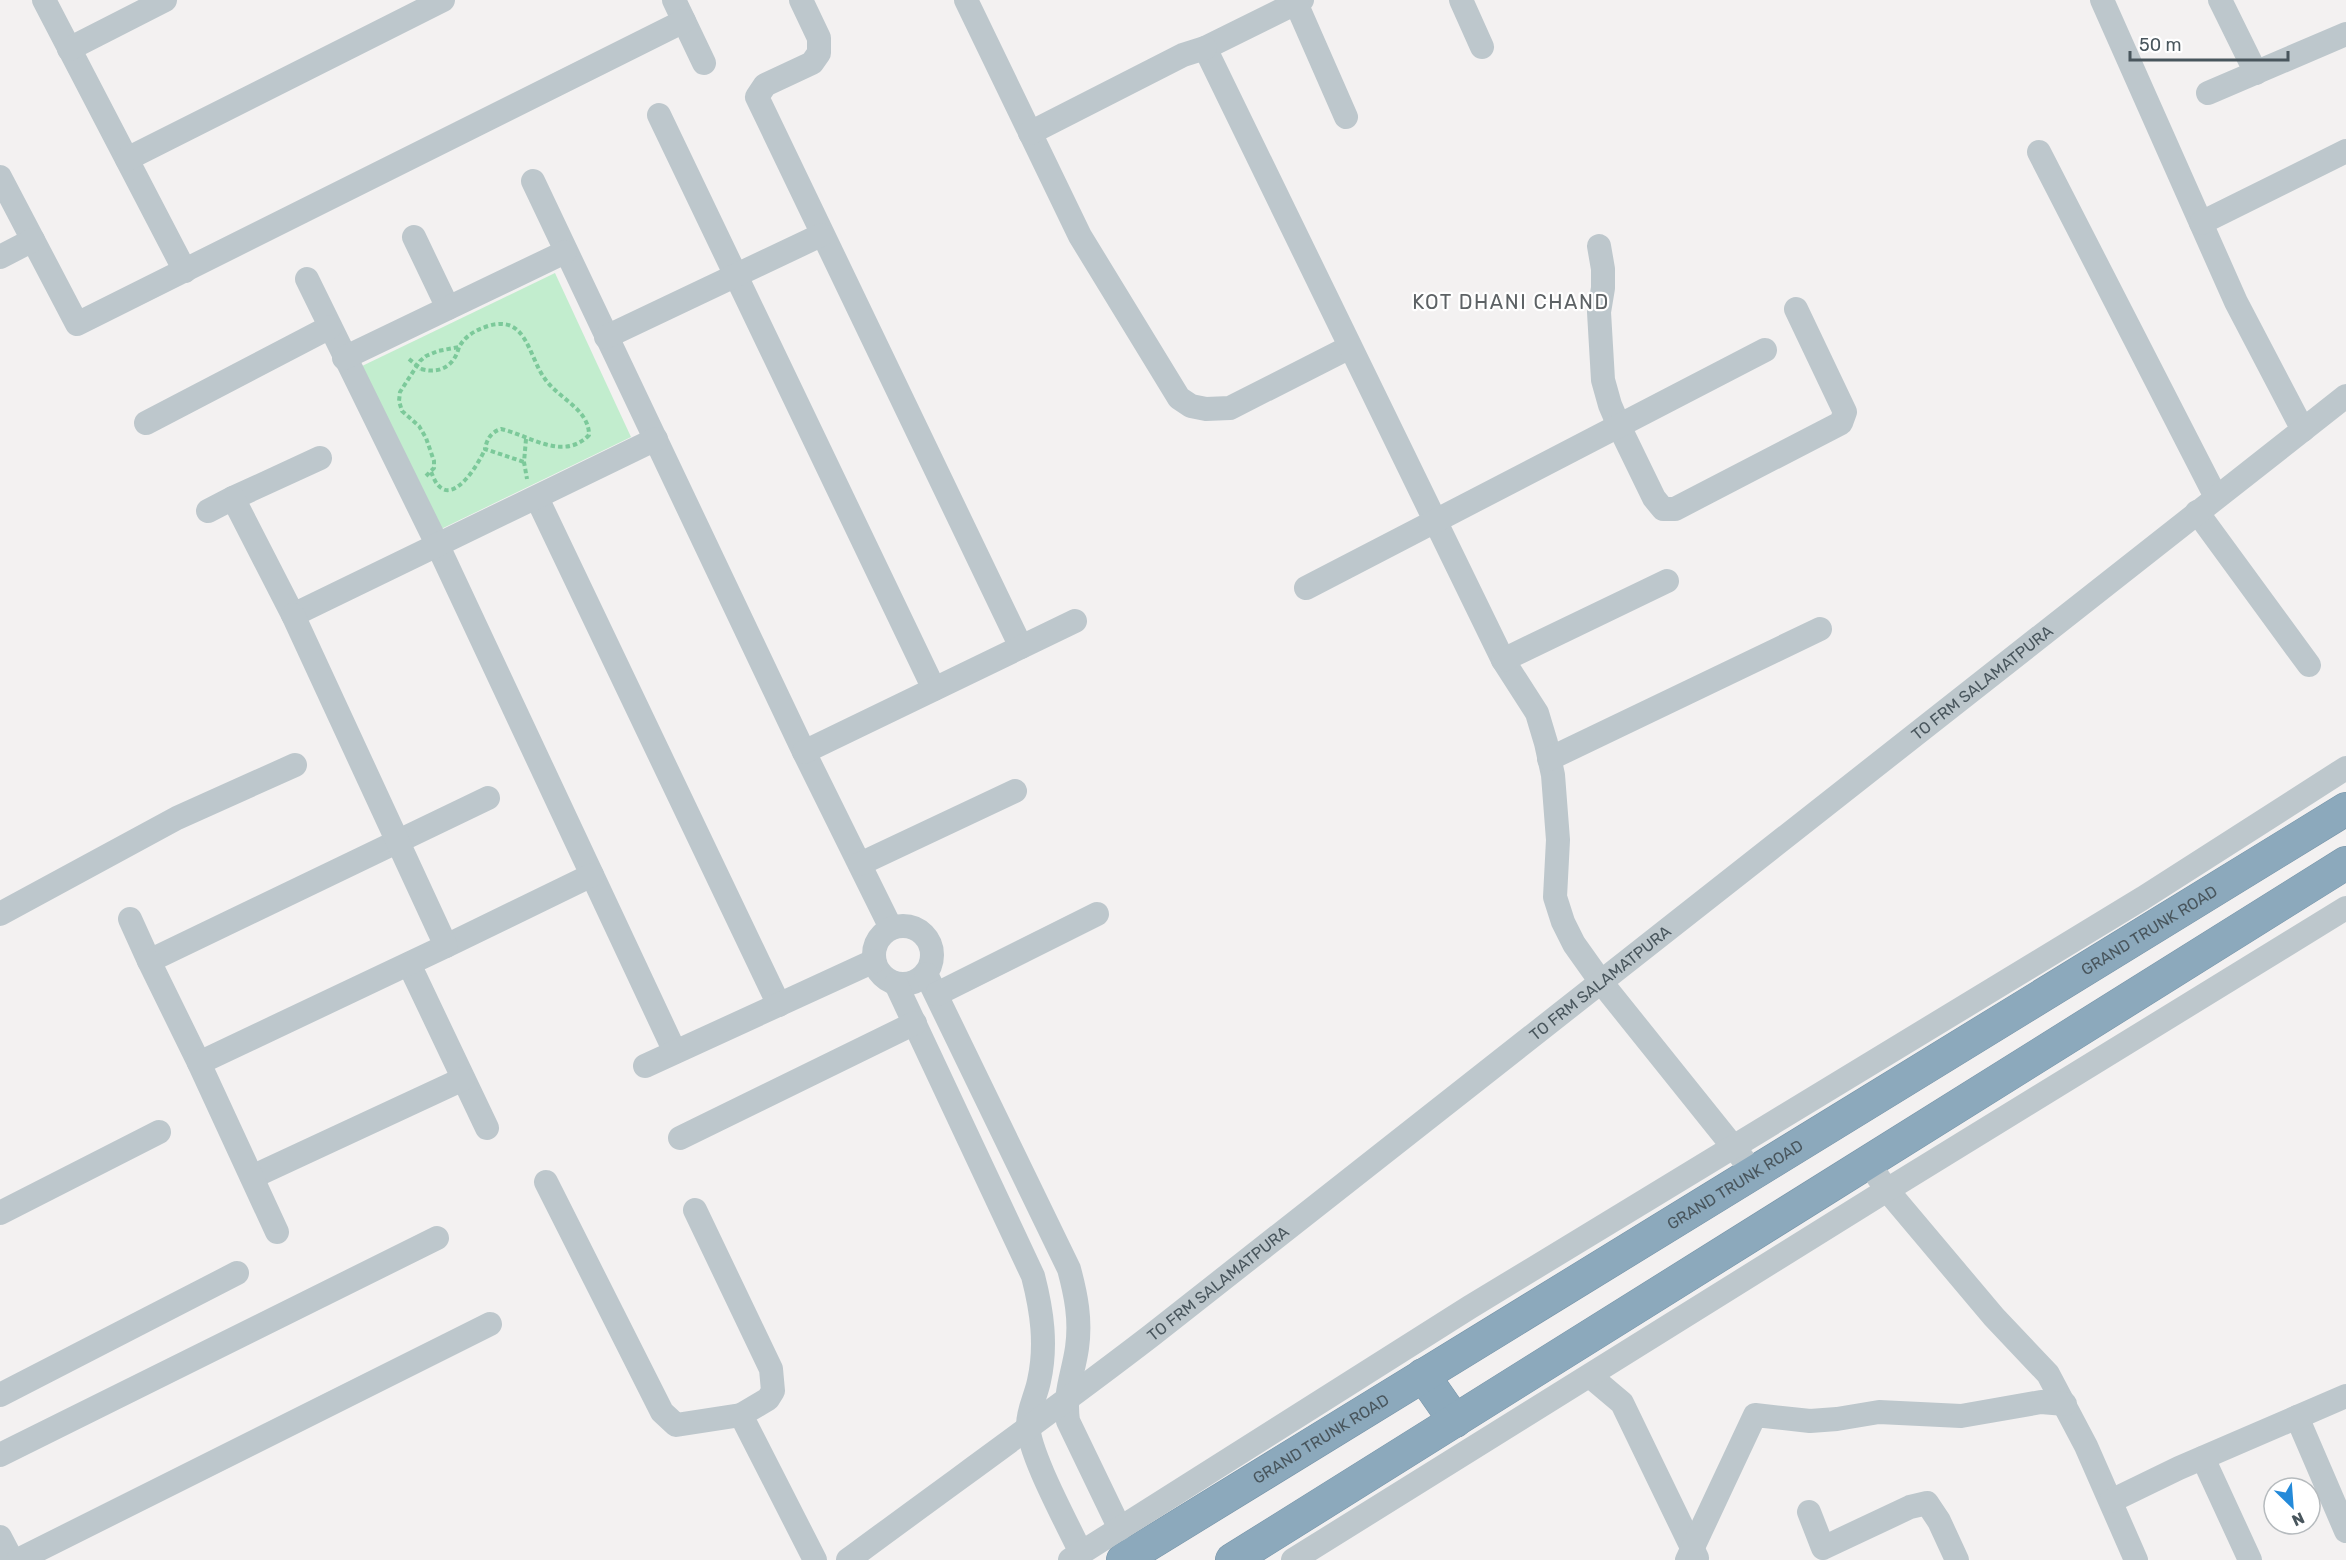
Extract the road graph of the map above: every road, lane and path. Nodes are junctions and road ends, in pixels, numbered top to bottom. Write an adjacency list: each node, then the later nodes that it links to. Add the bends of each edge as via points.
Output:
1 (44, 0): 14 (street)
2 (165, 0): 14 (street)
3 (443, 0): 23 (street)
4 (801, 0): 27 (street, via 819,38 819,53 812,63 765,86 757,97)
5 (966, 0): 20 (street)
6 (1461, 0): 12 (street)
7 (2102, 0): 26 (street)
8 (2220, 0): 16 (street)
9 (1299, 1): 13 (street); 19 (street)
10 (679, 11): 15 (street); 33 (street)
11 (2346, 34): 16 (street)
12 (1482, 47)
13 (1205, 48): 20 (street, via 1183,55); 41 (street)
14 (69, 49): 23 (street)
15 (704, 63)
16 (2256, 72): 17 (street)
17 (2208, 93)
18 (659, 116): 34 (street)
19 (1346, 117)
20 (1030, 133): 41 (street, via 1080,236 1179,398 1206,410 1230,408)
21 (2346, 151): 26 (street)
22 (2039, 152): 58 (street)
23 (127, 159): 33 (street)
24 (0, 177): 29 (street)
25 (532, 181): 31 (street)
26 (2201, 223): 48 (street, via 2236,302)
27 (822, 235): 34 (street); 67 (street)
28 (414, 237): 36 (street)
29 (33, 240): 32 (street); 33 (street, via 77,324)
30 (1599, 246): 47 (street, via 1603,278 1599,312 1603,380)
31 (565, 252): 36 (street); 39 (street)
32 (0, 257)
33 (185, 271)
34 (735, 277): 39 (street); 70 (street)
35 (307, 279): 38 (street)
36 (448, 308): 43 (street)
37 (1796, 309): 47 (street, via 1845,412 1841,423 1675,509 1663,508 1654,498)
38 (330, 327): 43 (street); 46 (street)
39 (606, 337): 50 (street)
40 (459, 347): 44 (path, bridge, via 450,365 434,372 421,369); 49 (path, via 476,331 500,323 511,324 522,334 545,379 583,414 589,426 589,435 584,440 564,447); 54 (path, via 438,351 420,361 400,392 402,411 420,426 431,448)
41 (1350, 347): 60 (street)
42 (1765, 350): 47 (street)
43 (344, 358): 55 (street)
44 (408, 359)
45 (2346, 396): 48 (street, TO FRM SALAMATPURA)
46 (146, 423)
47 (1619, 426): 60 (street)
48 (2303, 430): 58 (street, TO FRM SALAMATPURA)
49 (526, 439): 51 (path, via 501,429 491,435); 53 (path)
50 (656, 439): 57 (street); 71 (street)
51 (485, 449): 53 (path); 54 (path, via 472,472 455,487 441,488)
52 (320, 458): 56 (street)
53 (524, 462): 57 (path, via 527,483)
54 (431, 472): 55 (path)
55 (409, 486): 61 (street)
56 (233, 498): 59 (street); 64 (street)
57 (537, 498): 61 (street); 95 (street)
58 (2207, 505): 69 (street); 92 (street, TO FRM SALAMATPURA)
59 (208, 511)
60 (1435, 520): 63 (street); 68 (street)
61 (438, 546): 64 (street); 81 (street)
62 (1667, 581): 68 (street)
63 (1306, 588)
64 (292, 615): 78 (street)
65 (1075, 621): 67 (street)
66 (1820, 629): 72 (street)
67 (1021, 647): 70 (street)
68 (1503, 660): 72 (street, via 1537,713)
69 (2309, 665)
70 (934, 689): 71 (street)
71 (804, 752): 80 (street)
72 (1550, 759): 92 (street, via 1558,840 1555,897 1574,944)
73 (295, 765): 84 (street, via 177,818)
74 (2346, 768): 83 (street)
75 (1015, 791): 80 (street)
76 (488, 798): 78 (street)
77 (2346, 809): 83 (highway, GRAND TRUNK ROAD)
78 (398, 842): 88 (street); 89 (street)
79 (2346, 863): 105 (highway)
80 (860, 864): 87 (street)
81 (592, 875): 88 (street); 97 (street)
82 (2346, 908): 109 (street)
83 (2151, 911): 104 (street); 106 (highway, GRAND TRUNK ROAD)
84 (0, 914)
85 (1097, 914): 94 (street)
86 (130, 919): 89 (street)
87 (891, 928): 90 (street, via 877,942); 94 (street, via 910,926 927,938 932,947)
88 (446, 946): 91 (street)
89 (149, 961): 98 (street)
90 (874, 961): 93 (street, via 882,976); 95 (street)
91 (409, 964): 98 (street); 100 (street)
92 (1601, 982): 104 (street); 123 (street, TO FRM SALAMATPURA)
93 (896, 984): 94 (street); 96 (street)
94 (932, 984): 123 (street, via 1069,1269 1079,1317 1077,1348)
95 (779, 1005): 97 (street)
96 (915, 1023): 103 (street); 129 (street, via 1033,1276 1041,1305 1043,1352)
97 (675, 1052): 99 (street)
98 (199, 1063): 107 (street)
99 (645, 1066)
100 (464, 1079): 101 (street); 107 (street)
101 (487, 1128)
102 (159, 1132): 111 (street)
103 (680, 1138)
104 (1732, 1146): 106 (street); 115 (street)
105 (1869, 1162): 109 (street); 120 (highway)
106 (1754, 1172): 117 (highway, GRAND TRUNK ROAD)
107 (252, 1177): 112 (street)
108 (546, 1182): 126 (street, via 669,1420 676,1425)
109 (1887, 1190): 119 (street); 124 (street, via 1994,1317 2048,1374)
110 (695, 1210): 126 (street, via 771,1369 773,1390 768,1400)
111 (0, 1213)
112 (277, 1232)
113 (437, 1239): 130 (street)
114 (237, 1273): 121 (street)
115 (1470, 1307): 117 (street); 136 (street)
116 (490, 1324): 141 (street)
117 (1489, 1335): 118 (highway, GRAND TRUNK ROAD)
118 (1423, 1375): 128 (highway); 136 (highway, GRAND TRUNK ROAD)
119 (1590, 1376): 125 (street); 139 (street, via 1623,1403)
120 (1519, 1381): 125 (street); 128 (highway)
121 (0, 1395)
122 (2346, 1396): 127 (street)
123 (1065, 1402): 129 (street, TO FRM SALAMATPURA); 136 (street, via 1068,1421)
124 (2065, 1404): 132 (street); 139 (street, via 2041,1402 1961,1416 1879,1412 1810,1421 1755,1415)
125 (1537, 1409): 145 (street)
126 (741, 1415): 142 (street)
127 (2297, 1417): 131 (street); 134 (street)
128 (1455, 1421): 144 (highway)
129 (1028, 1426): 138 (street, via 1034,1452); 143 (street, TO FRM SALAMATPURA)
130 (0, 1455)
131 (2203, 1458): 132 (street); 148 (street)
132 (2111, 1502): 147 (street)
133 (1809, 1512): 137 (street)
134 (2346, 1531)
135 (0, 1537): 140 (street)
136 (1122, 1545): 138 (street)
137 (1826, 1554): 146 (street, via 1910,1507 1927,1503)
138 (1075, 1556)
139 (1693, 1556)
140 (12, 1560)
141 (18, 1560)
142 (815, 1560)
143 (848, 1560)
144 (1232, 1560)
145 (1293, 1560)
146 (1957, 1560)
147 (2136, 1560)
148 (2250, 1560)

